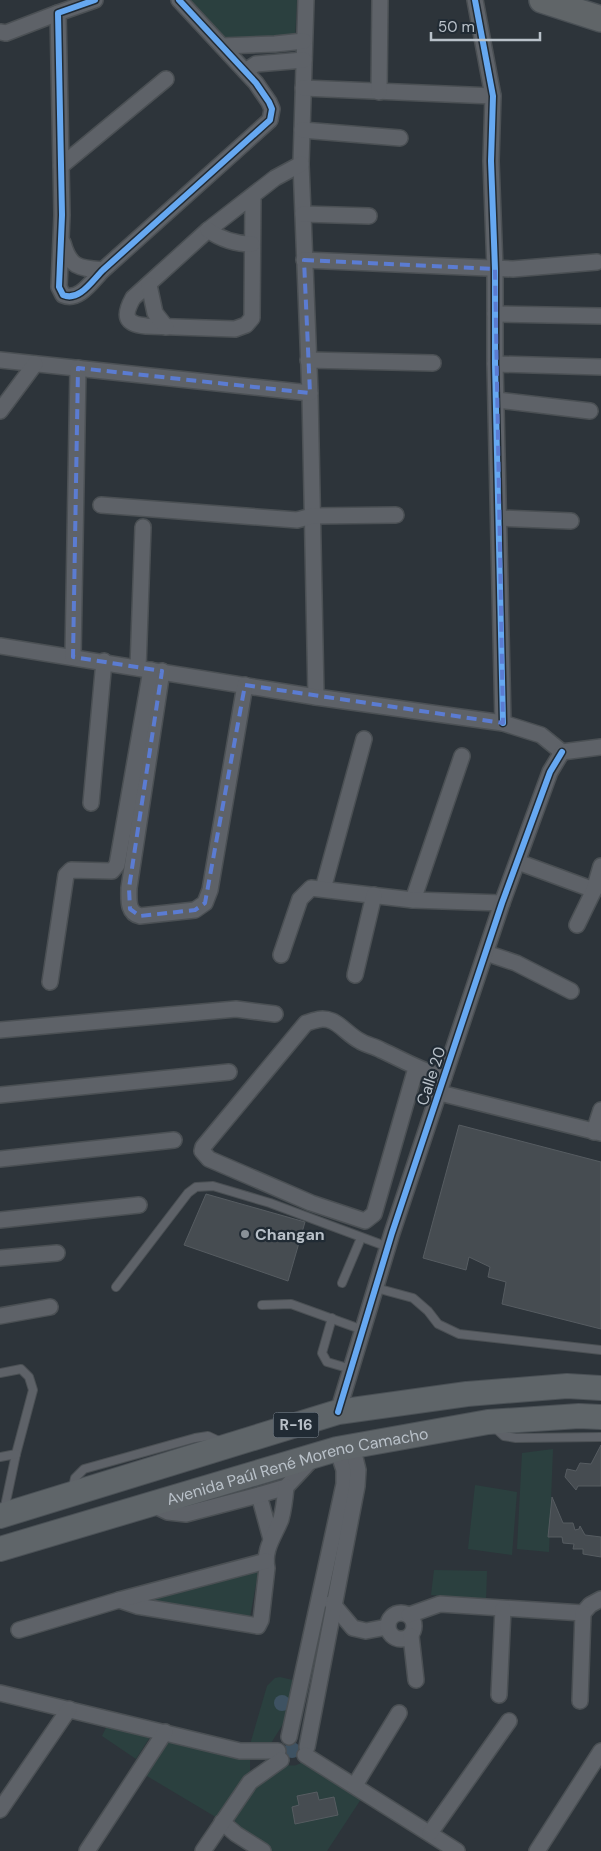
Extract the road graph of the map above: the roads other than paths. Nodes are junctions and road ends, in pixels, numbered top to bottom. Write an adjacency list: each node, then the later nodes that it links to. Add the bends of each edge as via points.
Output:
1 (95, 0): 7 (street)
2 (178, 0): 11 (street)
3 (306, 0): 10 (street)
4 (380, 0): 16 (street)
5 (475, 0): 17 (street)
6 (542, 0): 8 (highway)
7 (58, 13): 9 (street, via 6,33); 21 (street)
8 (601, 19)
9 (0, 32)
10 (304, 41): 11 (street); 12 (street)
11 (222, 46): 13 (street)
12 (304, 60): 13 (street, via 256,64); 15 (street)
13 (245, 71): 31 (street, via 269,102 272,109 270,120)
14 (166, 80): 21 (street)
15 (303, 88): 16 (street); 18 (street)
16 (379, 92): 17 (street)
17 (493, 96): 30 (street, via 491,161)
18 (302, 130): 19 (street); 20 (street)
19 (400, 138)
20 (302, 164): 22 (street, via 275,178); 23 (street)
21 (61, 166): 26 (street)
22 (252, 196): 25 (street); 27 (street)
23 (303, 214): 24 (street); 28 (street)
24 (369, 216)
25 (208, 230): 27 (street, via 220,239); 32 (street)
26 (62, 236): 31 (street, via 67,258 76,266); 31 (street, via 59,287 63,295 77,296)
27 (252, 244): 35 (street, via 252,318 246,325 236,329)
28 (304, 260): 30 (street); 37 (street)
29 (597, 262): 30 (street)
30 (495, 269): 33 (street)
31 (103, 270)
32 (150, 285): 35 (street, via 155,313); 35 (street, via 133,298 126,315 136,326)
33 (495, 314): 34 (street); 40 (street)
34 (601, 316)
35 (166, 327)
36 (0, 360): 39 (street)
37 (308, 360): 38 (street); 43 (street)
38 (433, 363)
39 (34, 364): 42 (street); 45 (street)
40 (495, 364): 41 (street); 44 (street)
41 (601, 367)
42 (78, 368): 43 (street); 54 (street)
43 (310, 393): 49 (street)
44 (497, 400): 46 (street); 50 (street)
45 (0, 411)
46 (590, 411)
47 (101, 505): 49 (street, via 297,520)
48 (396, 515): 49 (street)
49 (312, 516): 58 (street)
50 (499, 518): 51 (street); 59 (street)
51 (571, 521)
52 (142, 527): 56 (street)
53 (0, 646): 54 (street)
54 (73, 657): 55 (street)
55 (104, 662): 56 (street); 64 (street)
56 (150, 670): 57 (street); 57 (street, via 129,888 130,909 140,916 195,910 205,903 210,890); 76 (street, via 117,865 112,871 71,870 66,875)
57 (245, 685): 58 (street)
58 (316, 697): 59 (street)
59 (503, 723): 62 (street, via 541,735)
60 (364, 740): 67 (street)
61 (601, 747): 62 (street)
62 (562, 752): 65 (street, Calle 20, via 550,772)
63 (462, 756): 70 (street)
64 (91, 803)
65 (518, 862): 68 (street); 71 (street, Calle 20)
66 (601, 866): 68 (street)
67 (323, 888): 69 (street); 74 (street, via 311,888 300,899)
68 (594, 890): 72 (street)
69 (374, 895): 70 (street); 75 (street)
70 (413, 900): 71 (street)
71 (502, 903): 73 (street, Calle 20)
72 (577, 925)
73 (486, 953): 77 (street, via 516,963); 82 (street, Calle 20)
74 (281, 955)
75 (355, 975)
76 (50, 982)
77 (571, 992)
78 (275, 1014): 79 (street, via 236,1009)
79 (0, 1030)
80 (416, 1068): 80 (street, via 374,1214 365,1221 288,1194 209,1159 202,1151 306,1023 321,1018 334,1021 359,1041); 82 (street)
81 (229, 1072): 84 (street)
82 (444, 1077): 83 (street, Calle 20)
83 (440, 1093): 86 (street); 92 (street, Calle 20)
84 (0, 1096)
85 (601, 1110): 86 (street)
86 (598, 1133)
87 (174, 1140): 88 (street)
88 (0, 1159)
89 (139, 1205): 90 (street)
90 (0, 1220)
91 (360, 1238): 92 (lane); 95 (lane); 96 (lane, via 270,1203 213,1186 196,1187 188,1193)
92 (388, 1247): 97 (street, Calle 20)
93 (57, 1253): 94 (street)
94 (0, 1258)
95 (342, 1283)
96 (116, 1288)
97 (376, 1288): 102 (street, Calle 20); 103 (lane, via 413,1298 438,1324 459,1334)
98 (262, 1306): 101 (lane, via 285,1303)
99 (50, 1307): 100 (street)
100 (0, 1316)
101 (332, 1318): 102 (lane); 104 (lane, via 322,1353 327,1362)
102 (363, 1330): 104 (street, Calle 20)
103 (601, 1350)
104 (351, 1369): 107 (street, Calle 20)
105 (0, 1373): 112 (lane, via 21,1369 33,1390)
106 (601, 1388): 107 (main road, Avenida Paúl René Moreno Camacho / R-16, via 567,1386 467,1394)
107 (338, 1412): 119 (main road, Avenida Paúl René Moreno Camacho / R-16)
108 (601, 1418): 109 (main road, Avenida Paúl René Moreno Camacho / R-16, via 578,1416)
109 (488, 1422): 110 (lane, via 504,1436 516,1438); 111 (main road, Avenida Paúl René Moreno Camacho / R-16)
110 (601, 1437)
111 (335, 1449): 114 (street); 118 (main road, Avenida Paúl René Moreno Camacho / R-16); 123 (street, via 344,1470 344,1484); 126 (street, via 358,1470 358,1486)
112 (16, 1454): 113 (lane); 115 (lane)
113 (0, 1457)
114 (286, 1487): 117 (street); 120 (street, via 280,1521)
115 (9, 1490): 116 (lane); 119 (lane)
116 (0, 1492)
117 (259, 1495): 118 (street, via 186,1514 168,1512); 120 (street)
118 (151, 1504): 121 (main road, Avenida Paúl René Moreno Camacho / R-16)
119 (2, 1516)
120 (271, 1538): 122 (street)
121 (0, 1549)
122 (266, 1561): 125 (street); 125 (street, via 258,1626)
123 (320, 1597): 126 (street); 141 (street)
124 (601, 1599): 128 (street)
125 (119, 1600): 131 (street)
126 (334, 1604): 130 (street, via 353,1628 366,1631); 142 (street)
127 (503, 1609): 128 (street); 129 (street, via 440,1604); 135 (street)
128 (583, 1614): 136 (street)
129 (409, 1615): 130 (street, via 402,1612 394,1614); 132 (street, via 414,1621)
130 (387, 1627): 132 (street, via 396,1639 404,1640)
131 (19, 1630)
132 (411, 1636): 133 (street)
133 (416, 1680)
134 (0, 1693): 137 (street)
135 (499, 1696)
136 (580, 1701)
137 (69, 1709): 140 (street); 146 (street)
138 (399, 1713): 145 (street)
139 (509, 1721): 148 (street)
140 (165, 1732): 144 (street, via 240,1751); 149 (street)
141 (289, 1736): 142 (street, via 298,1738); 144 (street, via 279,1744)
142 (306, 1751): 144 (street, via 297,1764 291,1764); 145 (street)
143 (601, 1752): 153 (street)
144 (280, 1755): 147 (street, via 250,1782)
145 (355, 1785): 148 (street)
146 (0, 1810)
147 (222, 1822): 150 (street); 151 (street)
148 (430, 1833): 152 (street)
149 (87, 1851)
150 (203, 1851)
151 (264, 1851)
152 (457, 1851)
153 (537, 1851)

